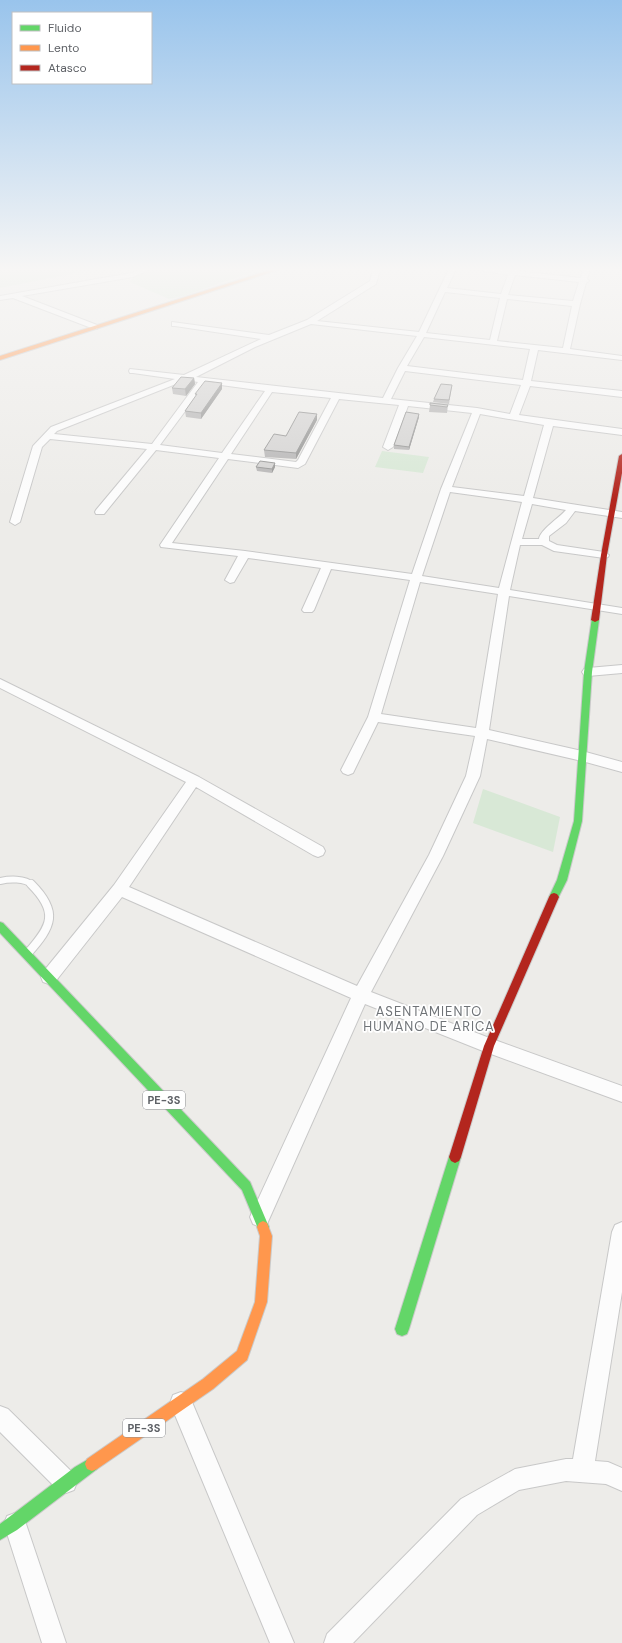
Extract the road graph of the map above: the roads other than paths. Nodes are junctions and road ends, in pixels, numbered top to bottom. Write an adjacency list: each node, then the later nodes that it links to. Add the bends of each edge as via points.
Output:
1 (37, 346): 8 (main road)
2 (253, 346): 12 (street)
3 (415, 346): 10 (street)
4 (524, 346): 6 (street)
5 (567, 346): 7 (street)
6 (535, 347): 7 (street); 14 (street)
7 (566, 350): 9 (street)
8 (0, 358)
9 (622, 358)
10 (402, 368): 14 (street); 18 (street)
11 (133, 371): 12 (street)
12 (182, 378): 13 (street); 24 (street, via 54,429)
13 (203, 381): 15 (street); 25 (street)
14 (527, 381): 16 (street); 21 (street)
15 (270, 389): 17 (street); 27 (street)
16 (622, 394)
17 (336, 396): 18 (street); 27 (street, via 302,462 298,465)
18 (386, 401): 19 (street)
19 (404, 404): 20 (street); 26 (street)
20 (477, 411): 21 (street); 29 (street)
21 (514, 416): 22 (street)
22 (549, 423): 23 (street); 30 (street)
23 (622, 432)
24 (46, 436): 25 (street); 35 (street, via 38,446)
25 (154, 447): 27 (street); 32 (street)
26 (388, 447)
27 (225, 456): 38 (street, via 165,545)
28 (622, 456): 33 (main road)
29 (446, 489): 30 (street); 41 (street)
30 (528, 500): 31 (street); 36 (street)
31 (573, 508): 33 (street); 37 (street, via 562,521 548,531 544,536)
32 (100, 512)
33 (611, 514): 34 (street); 39 (main road)
34 (622, 515)
35 (15, 522)
36 (516, 542): 37 (street); 43 (street)
37 (544, 542): 39 (street, via 554,548)
38 (245, 554): 40 (street); 42 (street)
39 (604, 555): 44 (main road)
40 (328, 565): 41 (street); 45 (street)
41 (416, 578): 43 (street); 50 (street)
42 (230, 580)
43 (504, 592): 44 (street); 51 (street)
44 (597, 606): 46 (street); 48 (main road)
45 (308, 610)
46 (622, 611)
47 (622, 669): 48 (street)
48 (588, 672): 52 (main road)
49 (0, 683): 55 (street)
50 (374, 717): 51 (street); 54 (street)
51 (482, 733): 52 (street); 62 (street, via 473,776 436,856)
52 (582, 756): 53 (street); 63 (main road, via 578,821 562,880)
53 (622, 767)
54 (348, 770)
55 (194, 780): 56 (street); 58 (street)
56 (318, 851)
57 (0, 881): 60 (lane, via 10,879 28,882 41,894 49,910 48,925)
58 (119, 889): 61 (street); 62 (street)
59 (0, 926): 60 (main road, PE-3S)
60 (27, 955): 61 (main road, PE-3S)
61 (49, 977): 65 (main road, PE-3S, via 246,1186)
62 (361, 995): 63 (street); 65 (street)
63 (489, 1046): 64 (street); 67 (main road)
64 (622, 1094)
65 (260, 1217): 68 (main road, PE-3S, via 266,1236 261,1302 242,1355)
66 (622, 1232): 70 (street)
67 (402, 1329)
68 (181, 1403): 72 (main road, PE-3S); 75 (street)
69 (0, 1417): 72 (street)
70 (582, 1471): 71 (street, via 608,1474); 76 (street, via 566,1470 515,1480 469,1507)
71 (622, 1480)
72 (66, 1482): 73 (main road, PE-3S)
73 (8, 1528): 74 (street)
74 (54, 1643)
75 (282, 1643)
76 (336, 1643)

